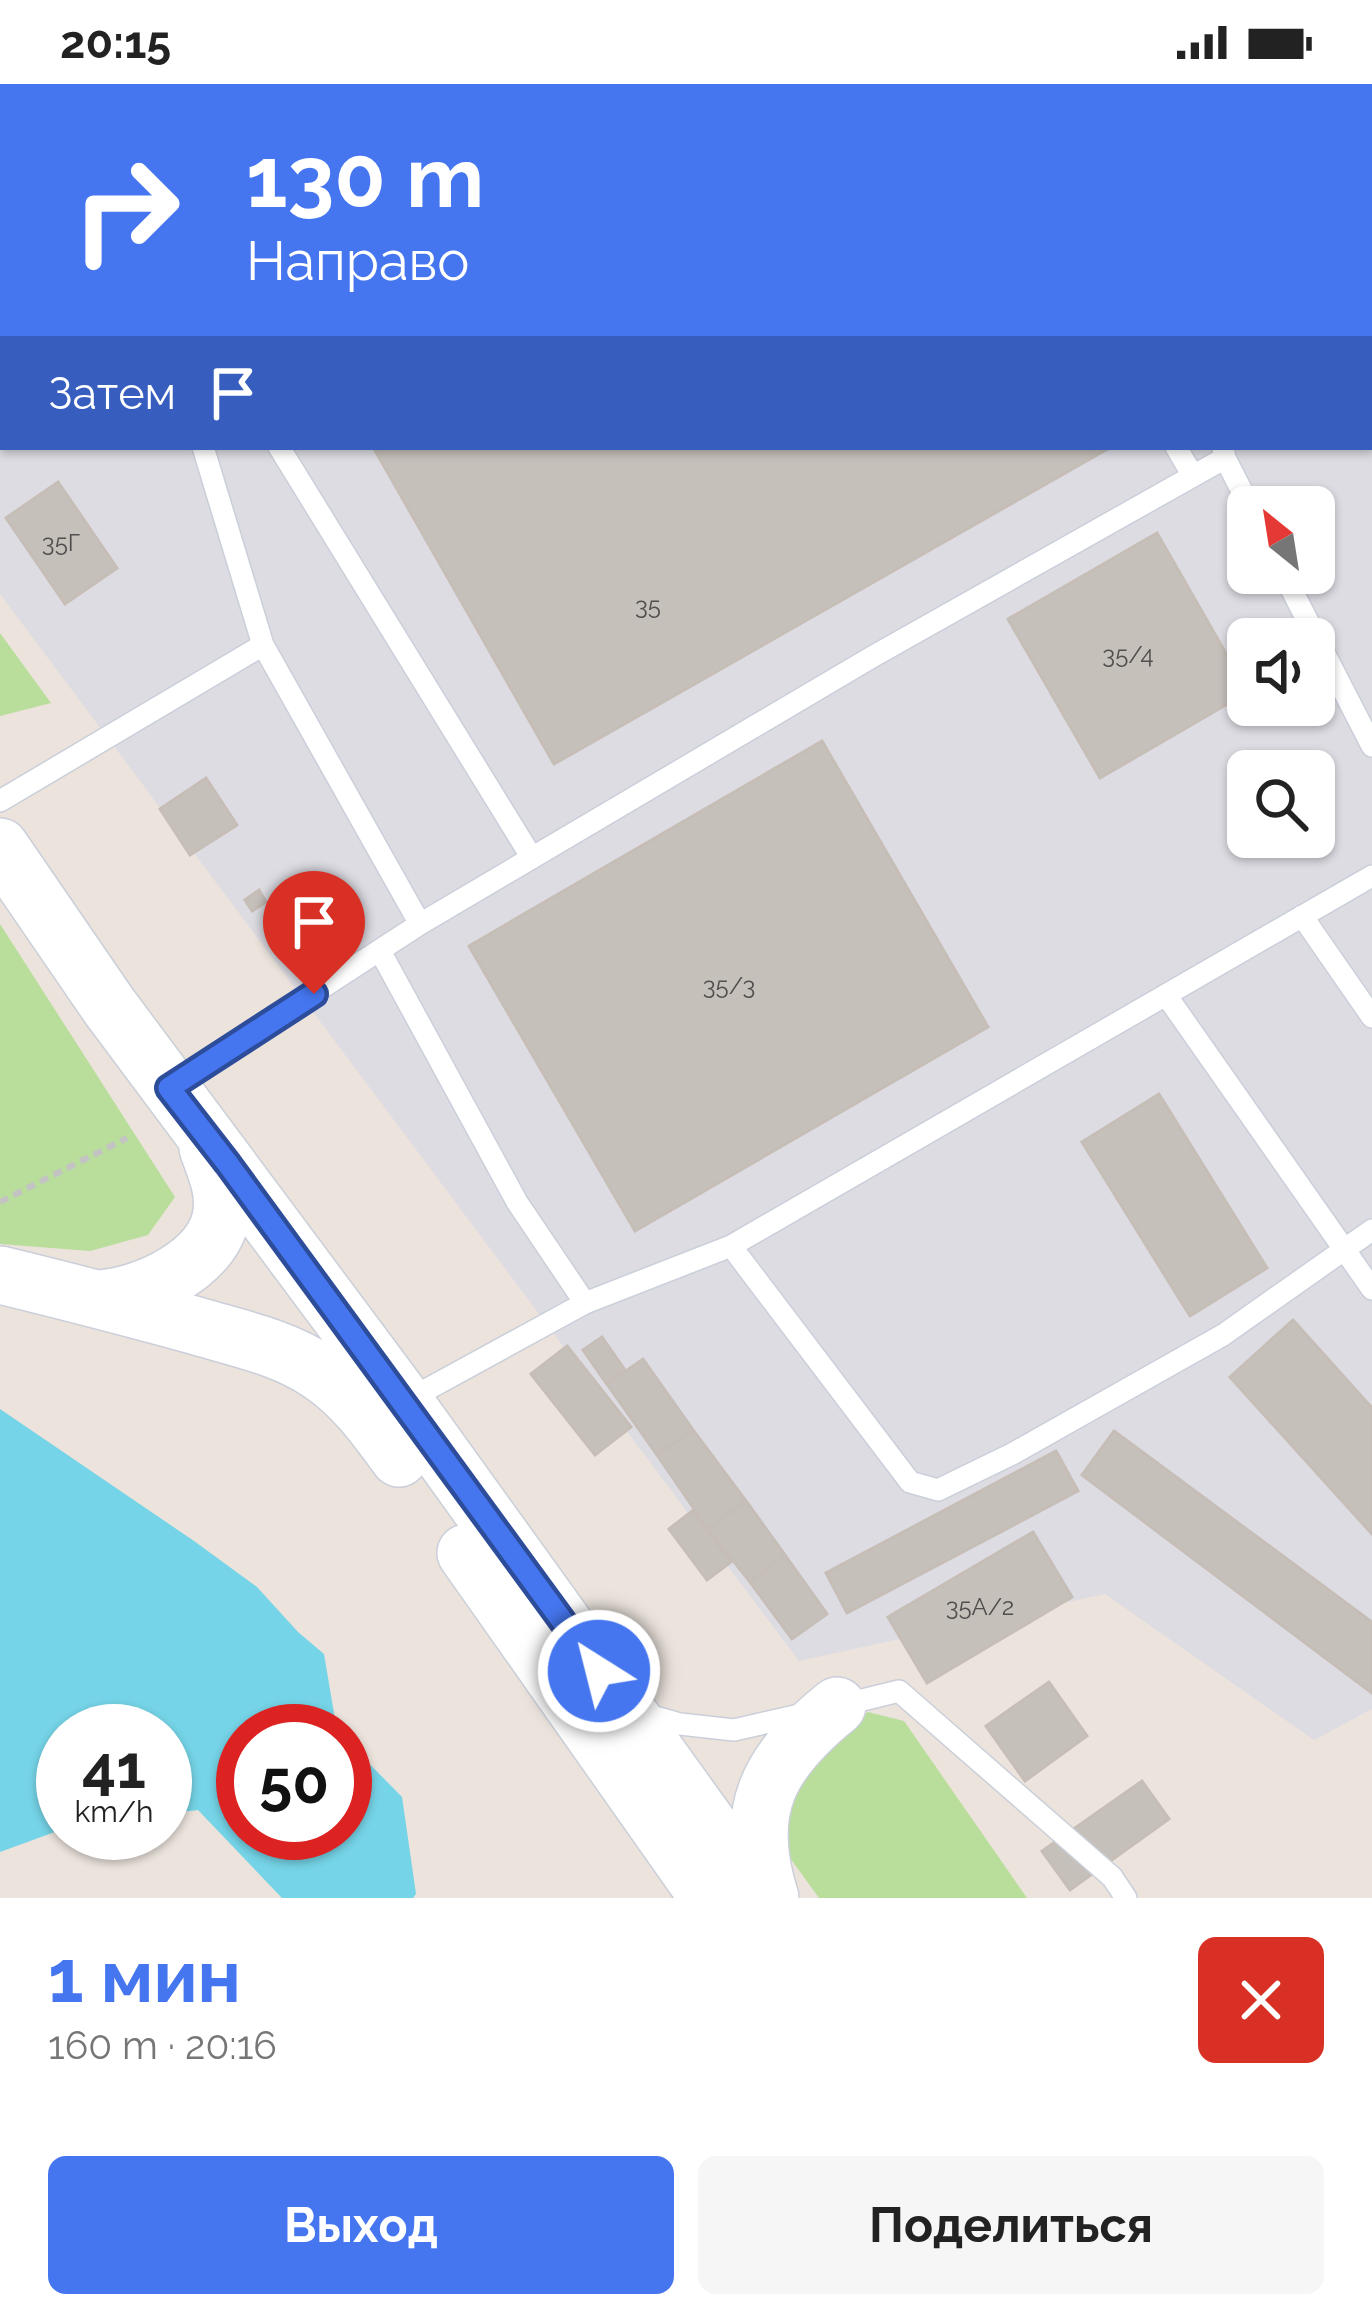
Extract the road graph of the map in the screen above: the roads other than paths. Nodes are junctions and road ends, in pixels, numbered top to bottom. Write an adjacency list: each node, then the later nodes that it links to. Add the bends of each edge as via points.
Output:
1 (203, 450): 8 (lane)
2 (281, 450): 12 (lane)
3 (1177, 450): 5 (lane)
4 (1224, 452): 5 (lane); 6 (lane)
5 (1193, 476): 12 (lane)
6 (1240, 486)
7 (1294, 594): 9 (lane)
8 (263, 645): 10 (lane); 15 (lane)
9 (1372, 746)
10 (0, 801)
11 (0, 847): 19 (main road)
12 (532, 858): 15 (lane)
13 (1372, 876): 14 (lane)
14 (1302, 916): 17 (lane); 18 (lane)
15 (420, 923): 16 (lane)
16 (380, 951): 19 (lane); 26 (lane, via 517,1202)
17 (1166, 994): 21 (lane); 22 (lane)
18 (1372, 1017)
19 (185, 1107): 25 (main road, via 222,1196 214,1236 163,1279); 27 (main road)
20 (1372, 1230): 22 (lane)
21 (730, 1246): 22 (lane, via 910,1481 938,1490 1223,1335); 26 (lane)
22 (1343, 1250): 24 (lane)
23 (0, 1275): 25 (main road)
24 (1372, 1289)
25 (99, 1299): 27 (main road, via 295,1358)
26 (585, 1303): 27 (lane)
27 (391, 1416): 29 (main road); 30 (main road)
28 (837, 1706): 29 (lane, via 734,1730); 31 (main road, via 768,1782 759,1824); 32 (lane, via 899,1690 1112,1876)
29 (627, 1709): 31 (main road)
30 (709, 1898)
31 (766, 1898)
32 (1126, 1898)

